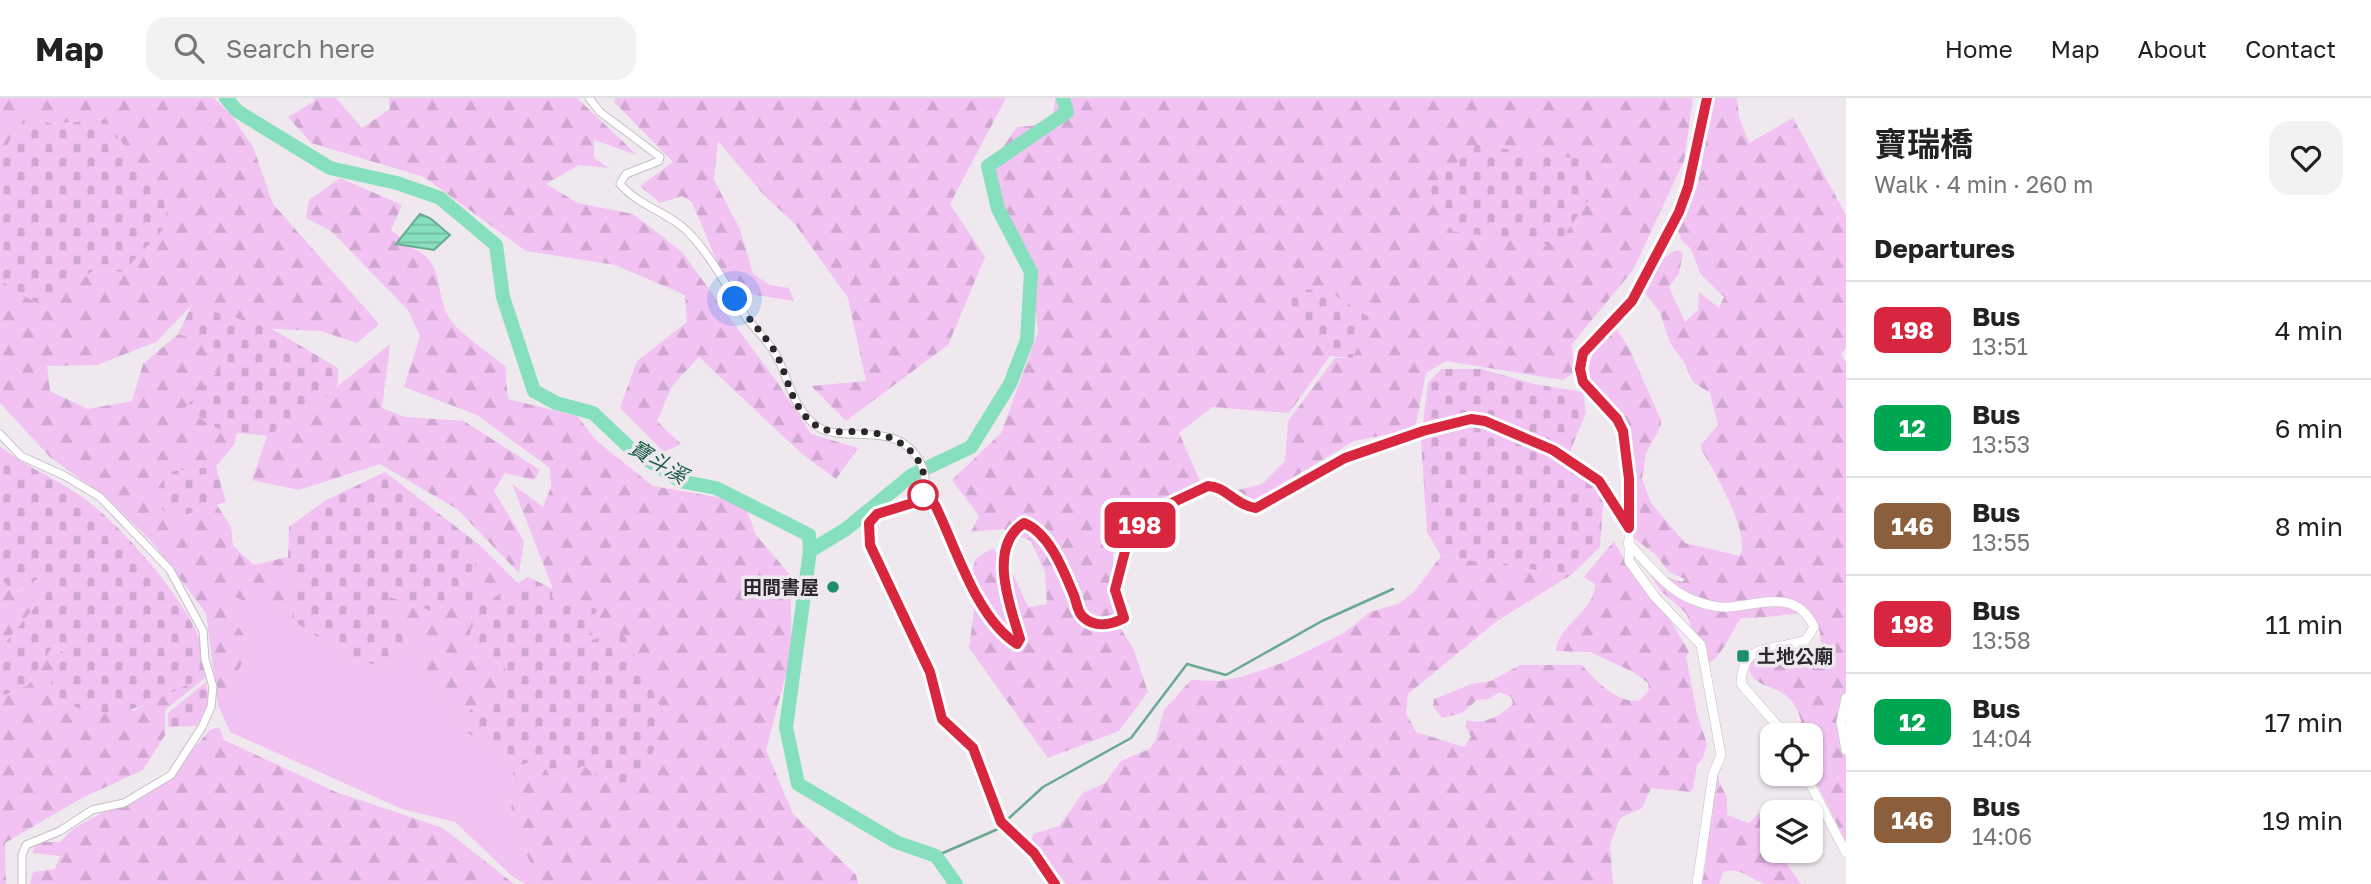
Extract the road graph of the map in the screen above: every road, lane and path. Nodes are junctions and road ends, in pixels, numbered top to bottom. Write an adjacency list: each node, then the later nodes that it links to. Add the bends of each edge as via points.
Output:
1 (589, 98): 4 (street, via 600,112 660,157 626,174 620,184 688,231 774,350 807,418 821,429 840,434 867,432 887,437 917,456 924,470)
2 (1707, 98): 5 (street, via 1679,212 1632,301 1583,353 1580,369 1583,382 1623,431)
3 (0, 434): 12 (street, via 21,457 100,497 170,570 203,631 212,687 211,707 202,727 171,775 124,803 92,810 60,831 26,845)
4 (924, 494): 5 (street, via 935,505 975,593 1017,644 1020,639 1002,564 1014,530 1024,523 1056,555 1085,619 1095,624 1116,622 1124,618 1115,590 1125,551 1146,515 1208,486 1217,486 1244,506 1256,508 1345,458 1453,421 1485,421 1553,450 1599,481); 13 (street, via 919,501 877,514 869,523 870,545 930,672 942,719 973,748 1001,822 1034,853)
5 (1629, 528): 6 (street)
6 (1629, 543): 8 (street, via 1662,579 1689,599 1727,607 1776,600 1789,602 1809,615 1814,627 1806,639 1752,653 1741,666 1741,684); 14 (street, via 1629,561 1655,597 1701,645 1721,755 1713,774)
7 (1846, 698): 9 (street, via 1841,722)
8 (1775, 723)
9 (1846, 750)
10 (1811, 786): 11 (street)
11 (1846, 853)
12 (22, 884)
13 (1055, 884)
14 (1697, 884)

